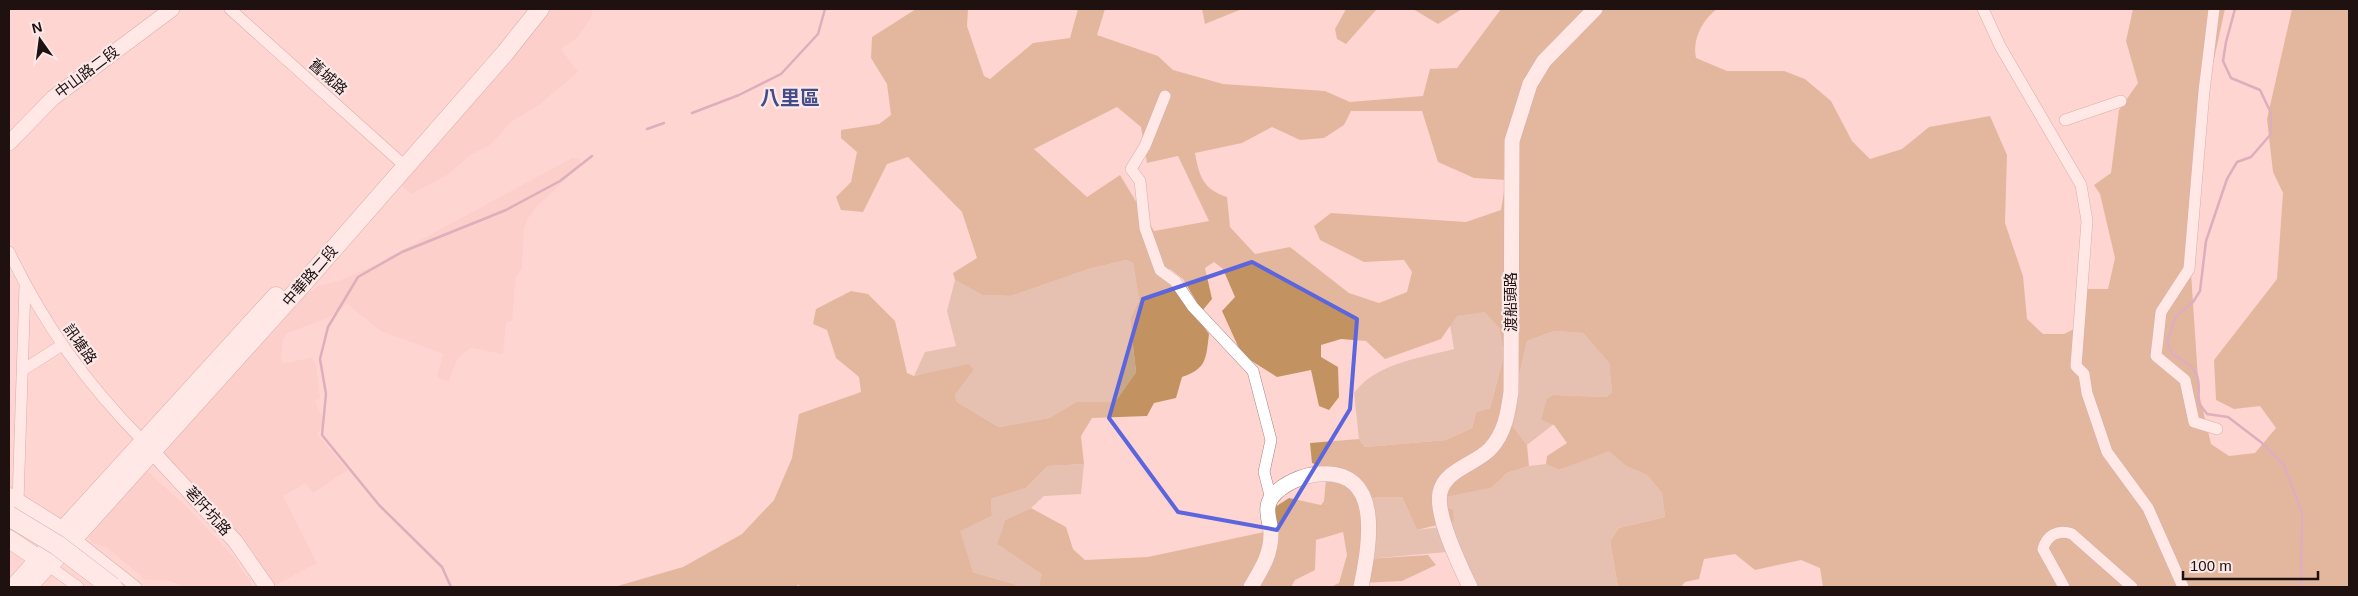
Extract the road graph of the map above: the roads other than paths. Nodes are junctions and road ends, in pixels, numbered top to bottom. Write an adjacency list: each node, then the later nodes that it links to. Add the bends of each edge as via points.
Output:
1 (172, 9): 11 (street, 中山路二段, via 53,98)
2 (230, 9): 12 (street, 舊城路)
3 (525, 9): 12 (main road, 中華路二段)
4 (540, 9): 12 (main road, 中華路二段, via 505,54)
5 (1595, 9): 34 (street, 渡船頭路, via 1544,61 1530,84 1512,141 1512,392 1505,427 1490,449 1447,479 1440,491 1441,514)
6 (1983, 9): 37 (street, via 2000,46 2081,185 2087,222 2076,366 2084,374 2087,394 2107,452 2148,508)
7 (2214, 9): 17 (street, via 2189,269 2162,312 2156,356 2185,380 2194,422)
8 (1165, 96): 19 (street, via 1145,146 1131,169 1140,181 1145,228 1160,270 1175,281 1193,307 1253,371 1271,440 1264,472)
9 (2120, 101): 10 (street)
10 (2065, 120)
11 (9, 143)
12 (402, 164): 18 (main road, 中華路二段, via 302,285)
13 (9, 252): 14 (street, 訊塘路)
14 (25, 286): 15 (street, 訊塘路); 16 (street)
15 (62, 344): 16 (street); 18 (street, 訊塘路, via 90,384)
16 (24, 370): 20 (street)
17 (2217, 429)
18 (147, 446): 22 (main road, 中華路二段); 31 (street, 荖阡坑路, via 235,541)
19 (1271, 498): 32 (street, via 1268,508 1270,554); 33 (street, via 1282,488 1316,474 1333,473 1350,480 1362,492 1368,510 1367,558)
20 (12, 504): 22 (main road); 29 (highway, bridge, via 57,545)
21 (9, 530): 28 (highway, via 49,554)
22 (68, 534): 24 (main road, 中華路二段); 30 (street)
23 (9, 539): 24 (main road)
24 (43, 562): 25 (street); 26 (street); 27 (street)
25 (12, 587)
26 (30, 587)
27 (78, 587)
28 (93, 587)
29 (112, 587)
30 (136, 587)
31 (267, 587)
32 (1251, 587)
33 (1361, 587)
34 (1470, 587)
35 (2064, 587): 36 (street, via 2043,550 2046,541 2063,531 2072,534)
36 (2132, 587)
37 (2183, 587)

